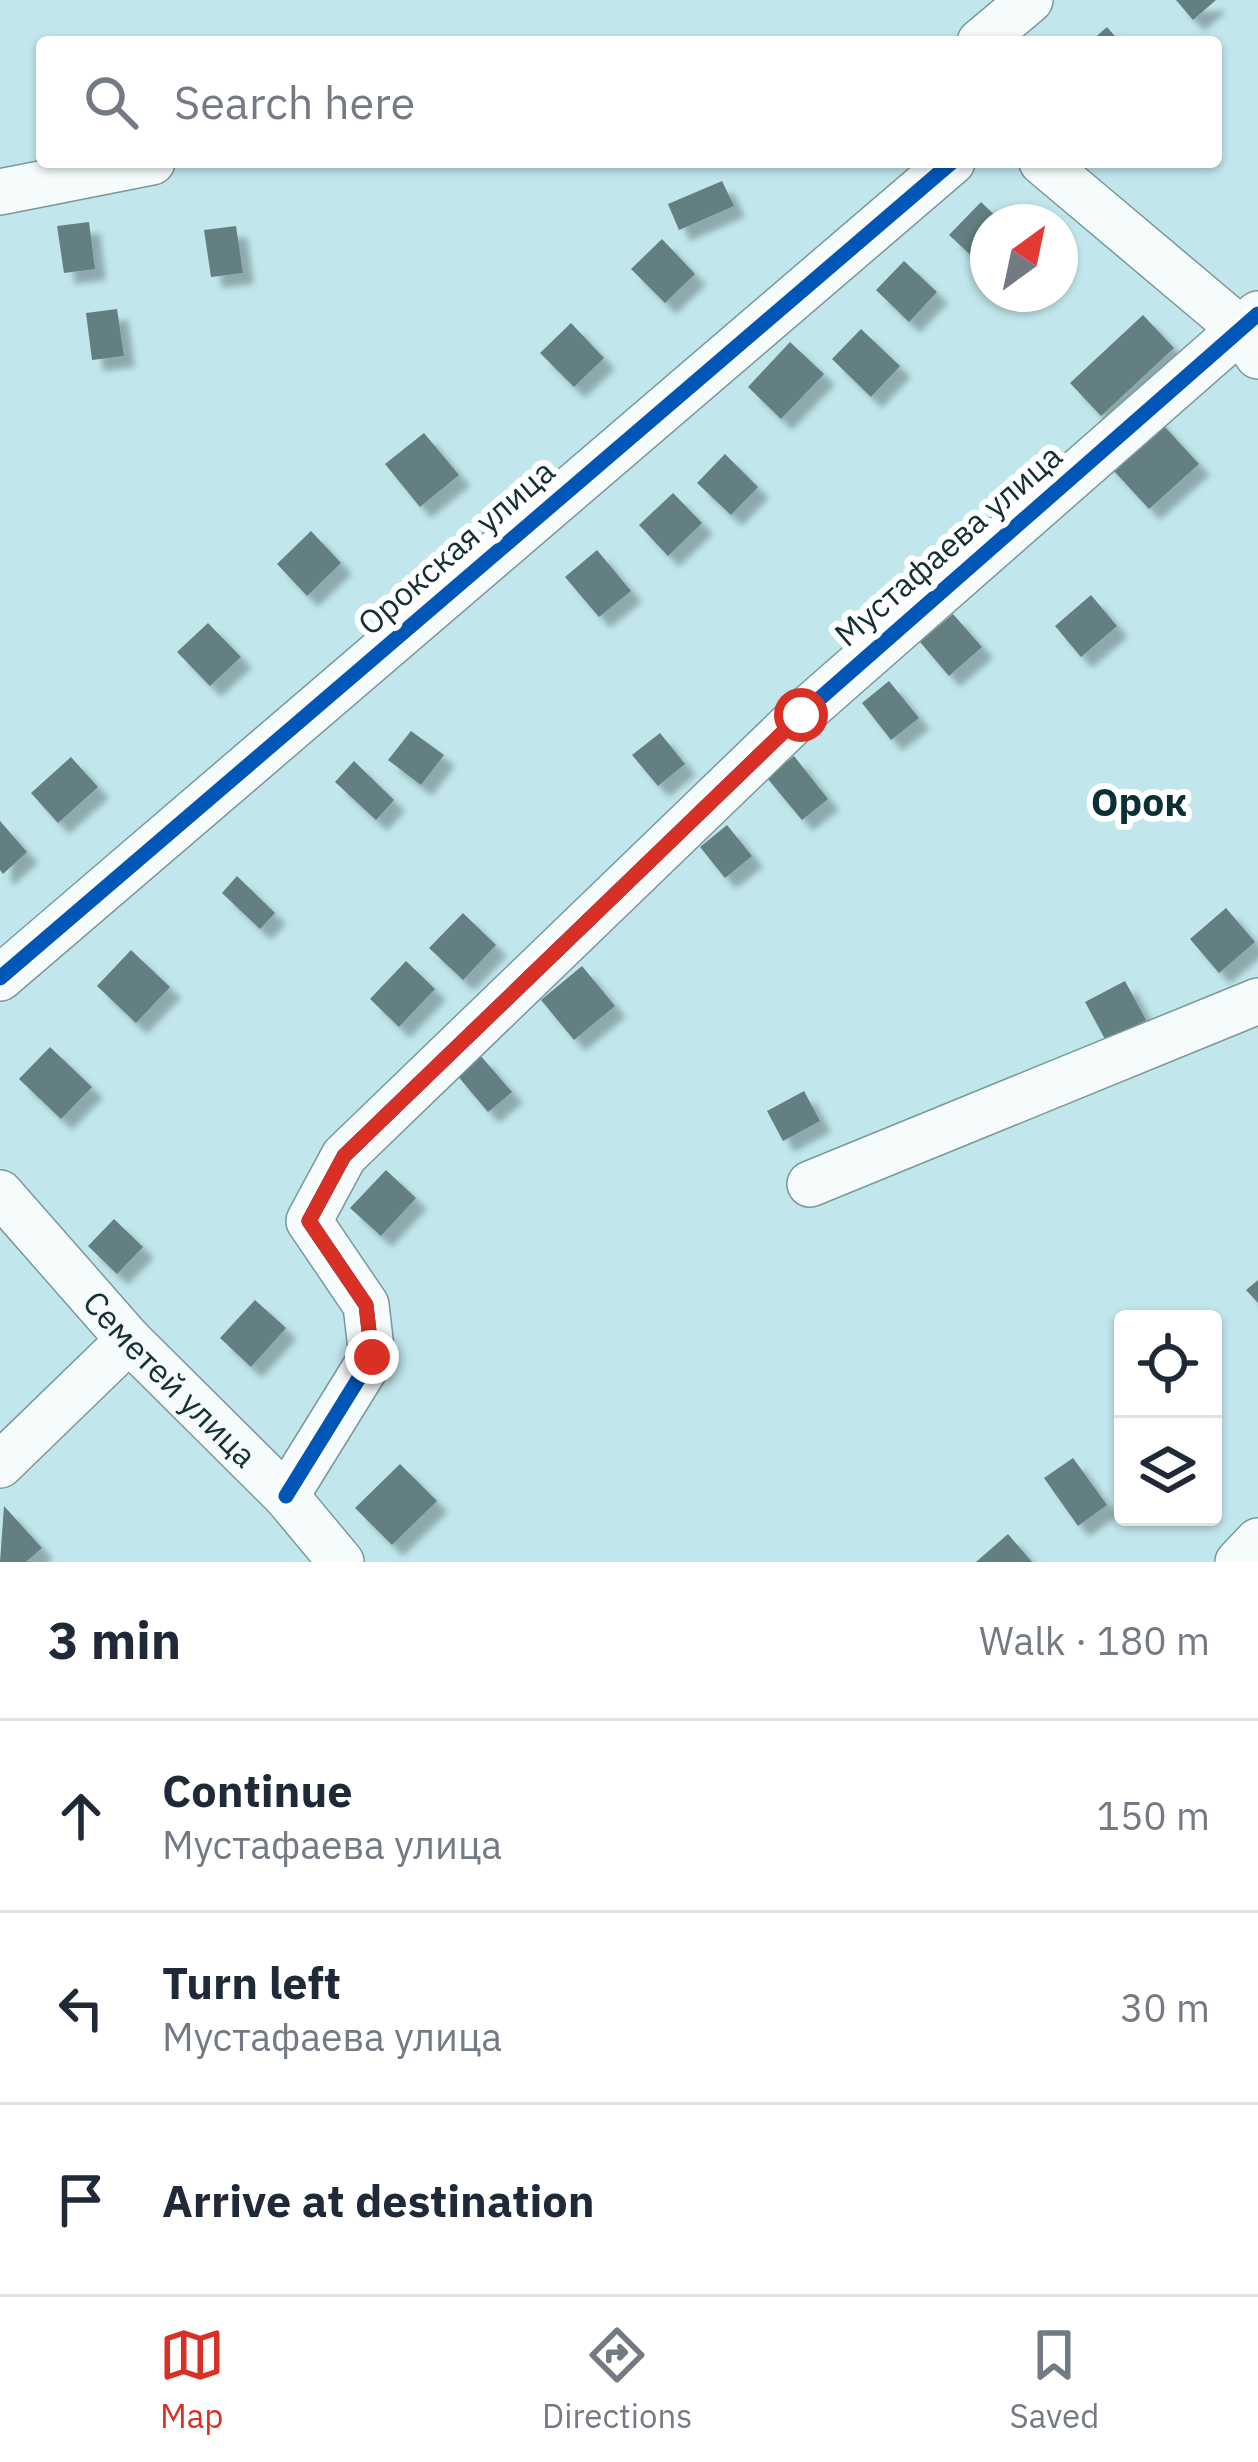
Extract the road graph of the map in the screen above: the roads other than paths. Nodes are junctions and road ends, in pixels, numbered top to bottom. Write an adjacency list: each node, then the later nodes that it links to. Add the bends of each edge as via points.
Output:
1 (1030, 0): 2 (street)
2 (987, 36)
3 (122, 168): 6 (street)
4 (945, 168): 8 (street, Орокская улица)
5 (1049, 168): 7 (street)
6 (0, 192)
7 (1252, 333): 14 (street, Мустафаева улица, via 801,715 344,1156 309,1221 366,1305 372,1357)
8 (0, 978)
9 (1258, 1001): 10 (street)
10 (810, 1184)
11 (0, 1193): 12 (street, Семетей улица)
12 (129, 1340): 13 (street); 14 (street, Семетей улица)
13 (0, 1465)
14 (286, 1496): 16 (street, Семетей улица)
15 (1258, 1541): 17 (street)
16 (341, 1562)
17 (1238, 1562)

